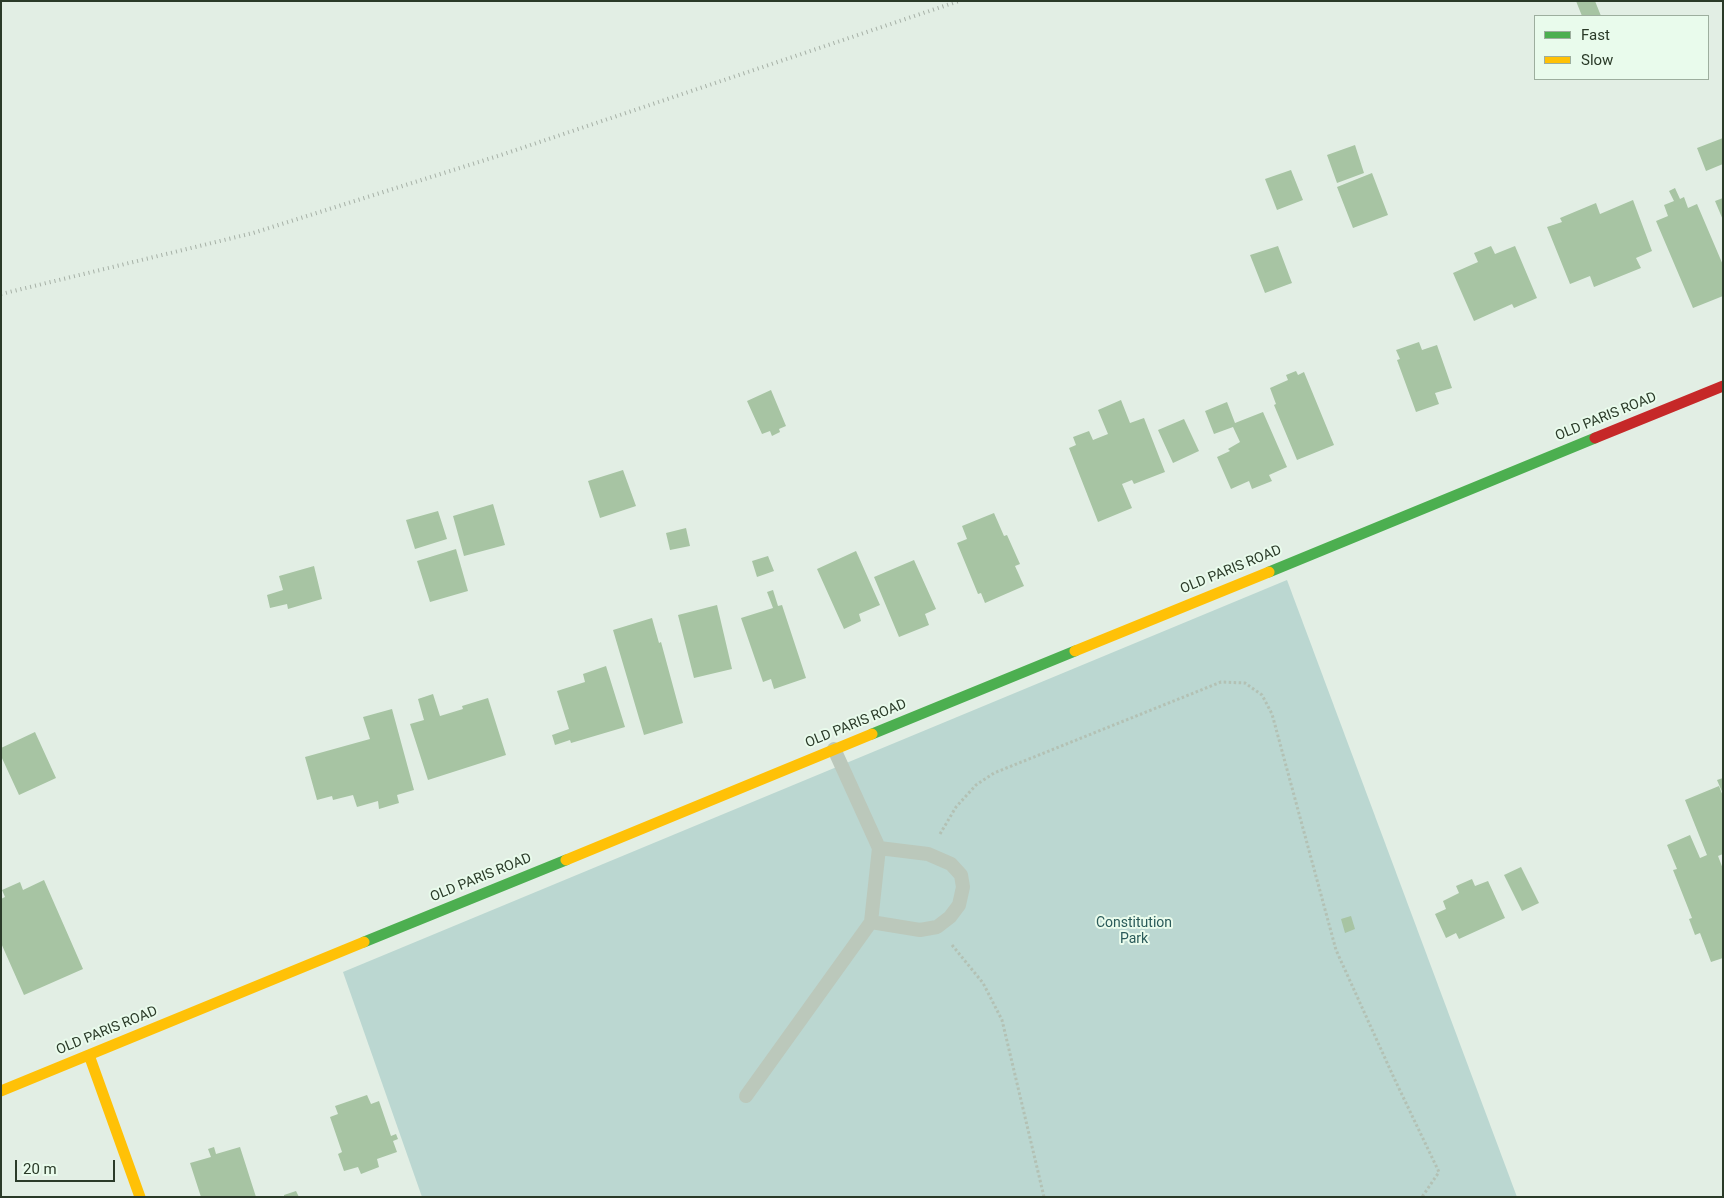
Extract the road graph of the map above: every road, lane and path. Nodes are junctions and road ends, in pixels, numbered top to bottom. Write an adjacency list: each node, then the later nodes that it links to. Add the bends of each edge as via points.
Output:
1 (1723, 386): 2 (street, OLD PARIS ROAD)
2 (834, 749): 3 (lane); 7 (street, OLD PARIS ROAD)
3 (879, 848): 4 (lane); 5 (lane)
4 (928, 854): 6 (lane, via 951,864 961,875 963,887 959,905); 12 (path, via 956,807 976,785 994,773 1221,682 1244,684 1262,695 1272,714 1336,950 1439,1172)
5 (871, 922): 6 (lane, via 920,930); 9 (lane)
6 (937, 928): 11 (path, via 982,984 1002,1020)
7 (89, 1054): 8 (street, OLD PARIS ROAD); 10 (street)
8 (1, 1091)
9 (746, 1096)
10 (140, 1197)
11 (1044, 1197)
12 (1422, 1197)

